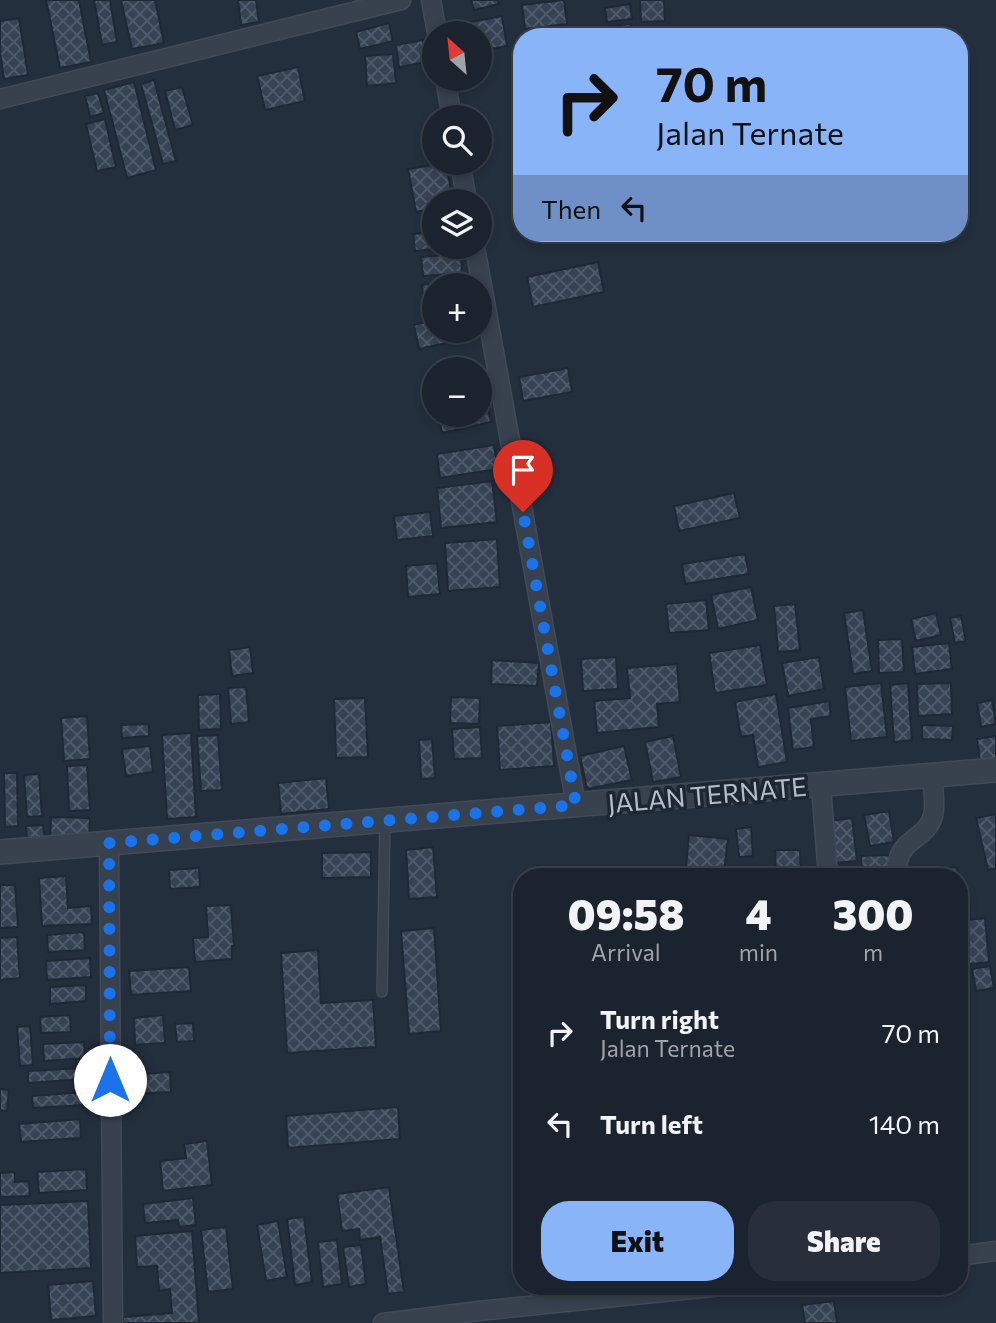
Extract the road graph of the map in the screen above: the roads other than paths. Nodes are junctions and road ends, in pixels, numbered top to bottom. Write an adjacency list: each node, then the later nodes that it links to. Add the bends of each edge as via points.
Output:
1 (401, 0): 4 (street)
2 (430, 0): 3 (street)
3 (434, 21)
4 (0, 99)
5 (477, 259): 9 (street)
6 (996, 770): 7 (street, JALAN TERNATE)
7 (932, 776): 8 (street, JALAN TERNATE); 14 (street, via 933,815 898,855)
8 (821, 785): 9 (street, JALAN TERNATE); 13 (street)
9 (576, 805): 10 (street, JALAN TERNATE)
10 (385, 820): 11 (street, JALAN TERNATE); 15 (lane)
11 (109, 843): 12 (street, JALAN TERNATE); 19 (street)
12 (0, 852)
13 (827, 868)
14 (897, 868)
15 (383, 992)
16 (996, 1251): 17 (street)
17 (968, 1255)
18 (635, 1295): 20 (street)
19 (113, 1323)
20 (383, 1323)

